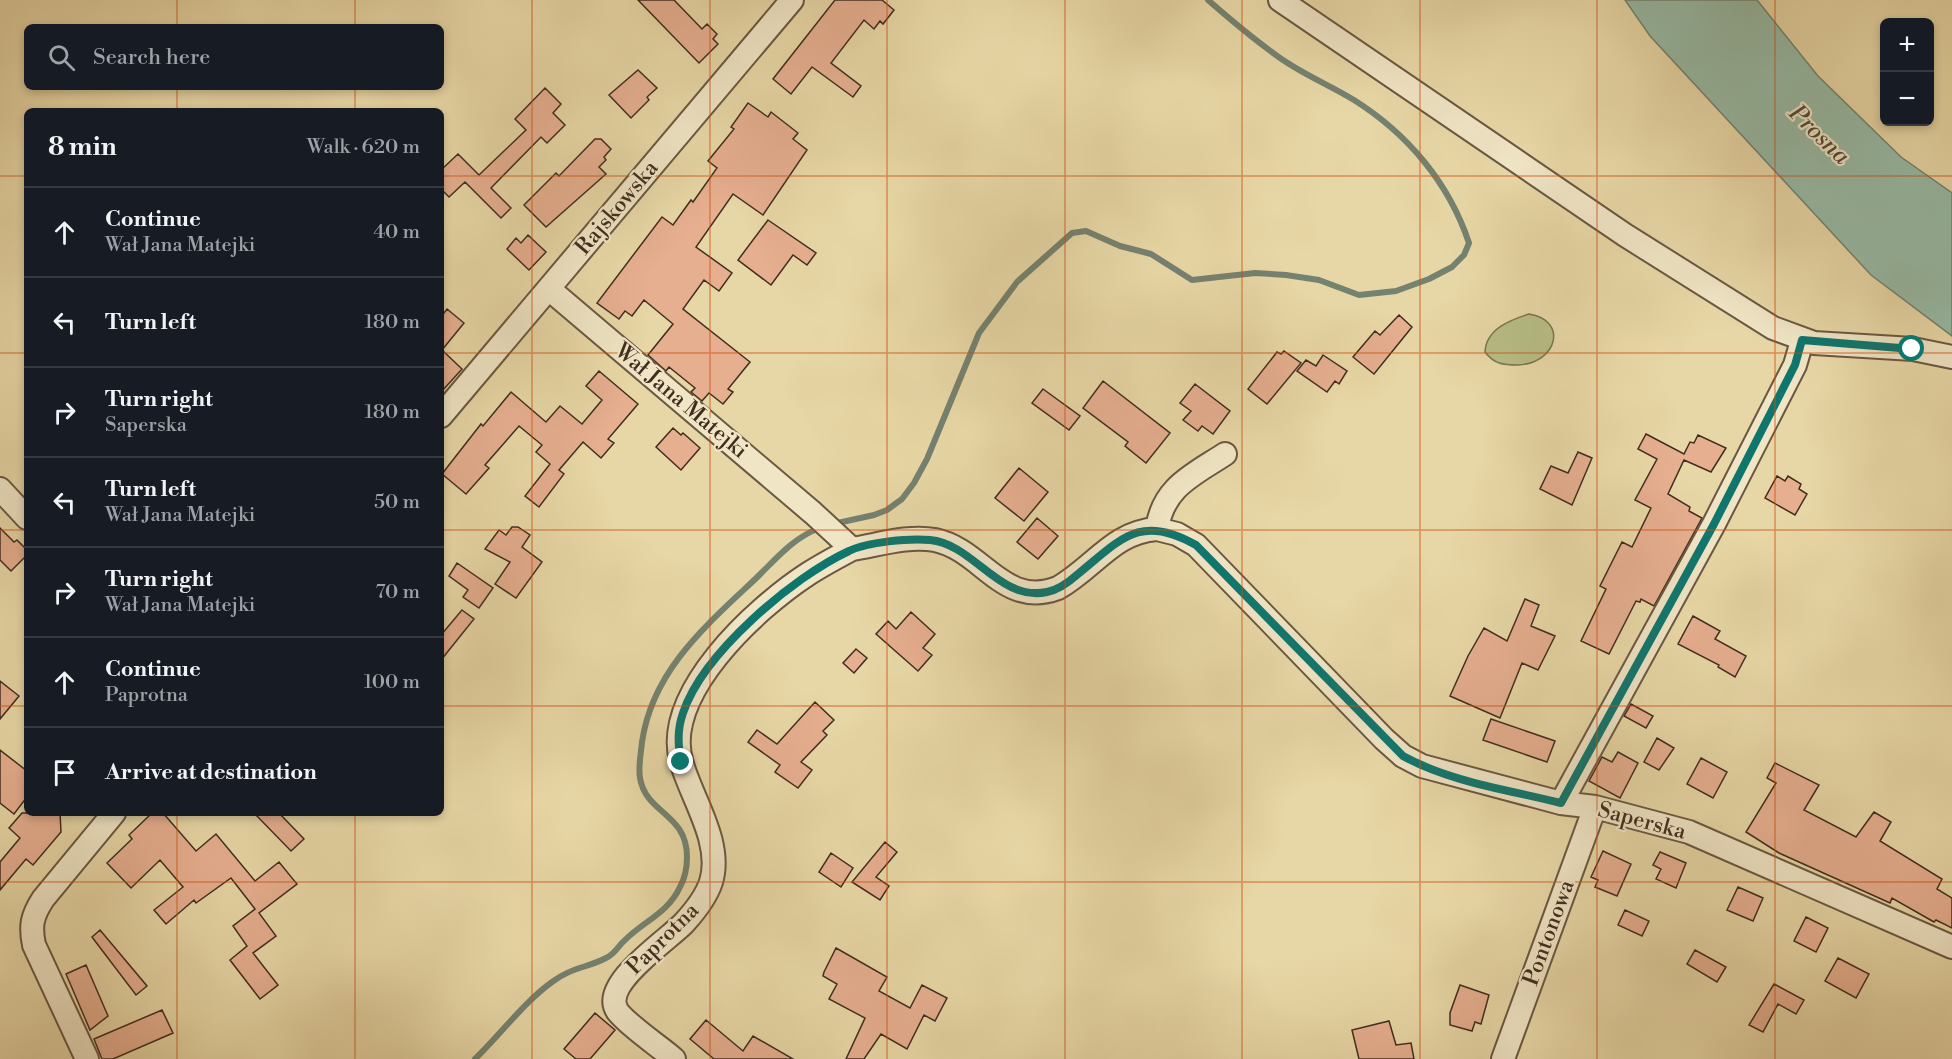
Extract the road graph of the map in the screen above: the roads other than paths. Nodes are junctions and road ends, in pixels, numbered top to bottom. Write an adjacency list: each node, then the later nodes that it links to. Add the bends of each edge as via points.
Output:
1 (792, 0): 3 (street, Rajskowska)
2 (1280, 0): 4 (street, via 1669,264 1747,313)
3 (549, 289): 6 (street, Rajskowska); 11 (street, Wał Jana Matejki)
4 (1802, 340): 5 (street, via 1912,349); 12 (street, via 1795,365 1714,524)
5 (1952, 357)
6 (444, 412)
7 (1225, 454): 10 (street, via 1168,496 1160,510)
8 (0, 489): 9 (street)
9 (24, 515)
10 (1157, 529): 11 (street, via 1123,537 1069,582 1046,593 1022,592 952,545 933,540); 12 (street, Saperska, via 1178,534 1196,545 1403,756 1443,773)
11 (845, 543): 17 (street, Paprotna, via 770,602 729,643 683,712 677,738 681,762 709,834 711,880 700,903 683,924 629,972 618,985 614,998 617,1011)
12 (1561, 803): 13 (street, Saperska)
13 (1595, 807): 15 (street, Saperska, via 1689,832); 18 (street, Pontonowa)
14 (112, 816): 16 (street, via 43,899 33,914 31,930)
15 (1952, 947)
16 (87, 1059)
17 (674, 1059)
18 (1503, 1059)

